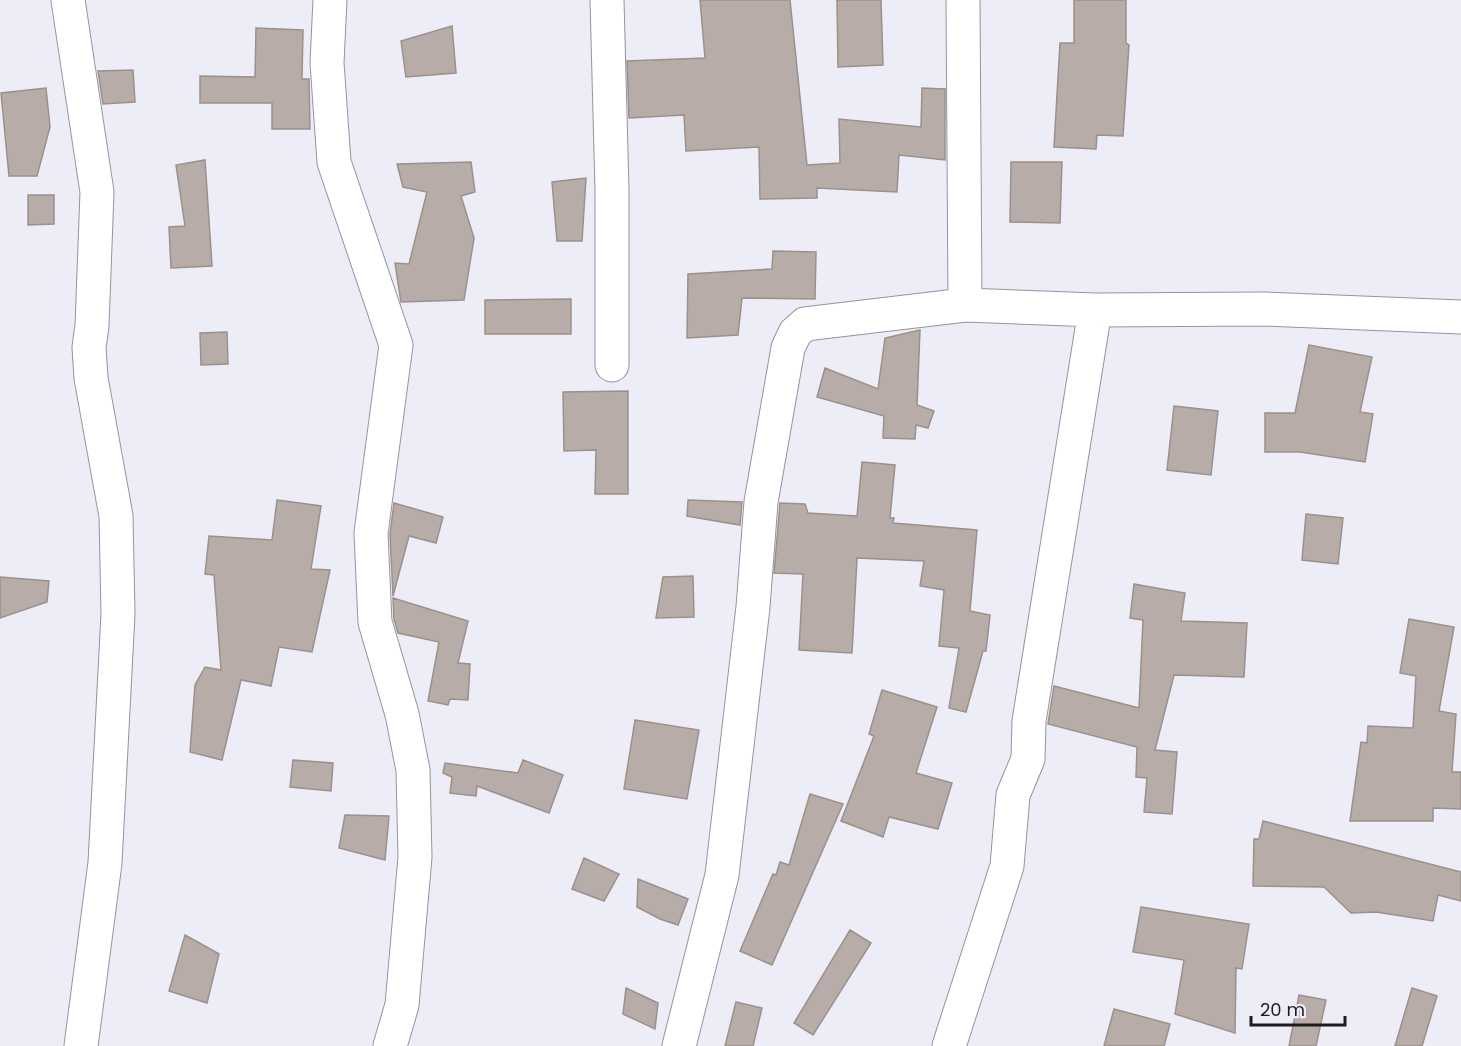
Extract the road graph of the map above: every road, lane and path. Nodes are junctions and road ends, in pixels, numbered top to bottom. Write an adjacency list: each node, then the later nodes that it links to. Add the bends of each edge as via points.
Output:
1 (68, 0): 9 (street, via 97,192 89,346 91,378 116,516 118,614 105,864)
2 (330, 0): 10 (street, via 327,63 334,162 396,345 372,533 375,622 402,714 413,770 415,857 402,1005)
3 (607, 0): 8 (street)
4 (963, 0): 5 (street)
5 (965, 305): 6 (street); 11 (street, via 806,324 795,333 788,348 761,502 722,876)
6 (1095, 310): 7 (street, via 1266,309); 12 (street, via 1029,721 1028,759 1013,795 1007,866)
7 (1461, 317)
8 (612, 365)
9 (81, 1046)
10 (390, 1046)
11 (679, 1046)
12 (949, 1046)

